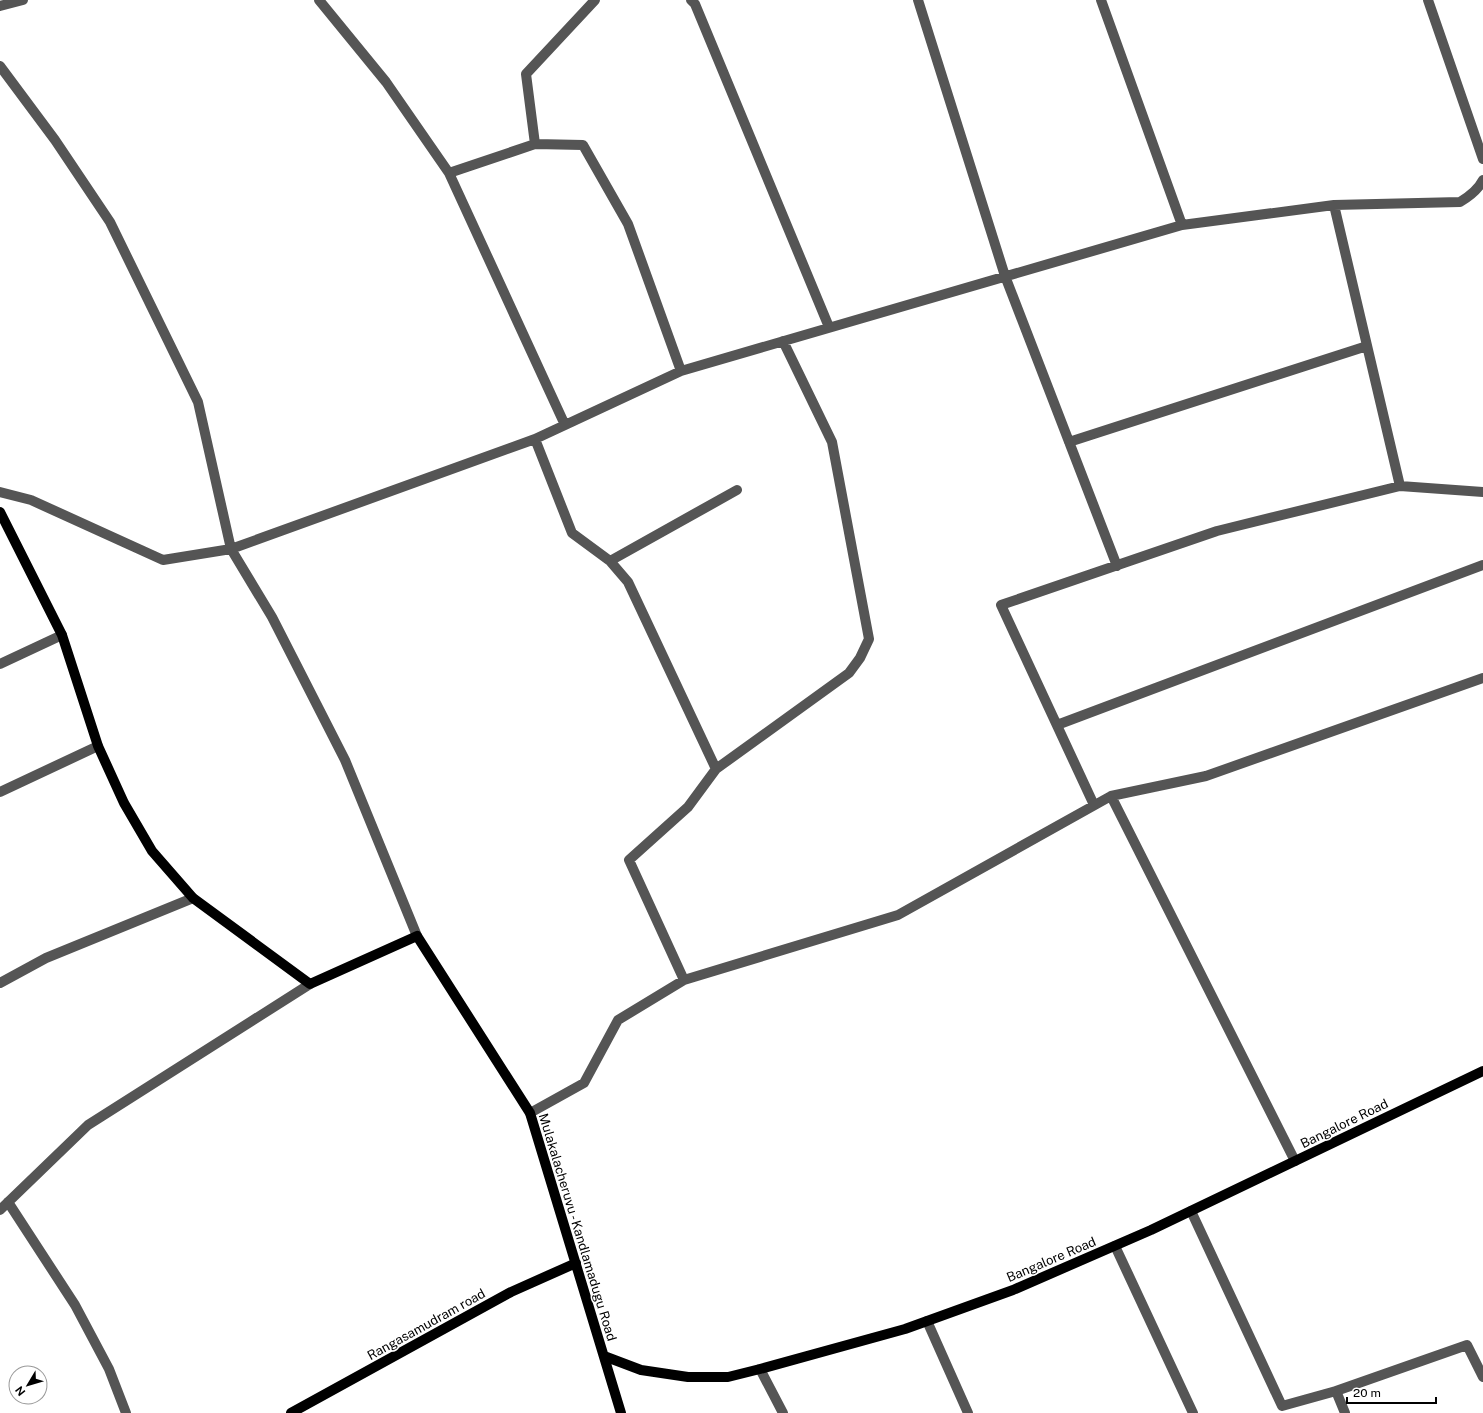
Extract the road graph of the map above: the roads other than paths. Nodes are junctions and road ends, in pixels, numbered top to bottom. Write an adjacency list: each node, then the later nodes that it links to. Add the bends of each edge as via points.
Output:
1 (23, 0): 8 (street)
2 (319, 0): 12 (street, via 386,82)
3 (595, 0): 10 (street, via 526,74)
4 (692, 0): 17 (street)
5 (918, 0): 16 (street)
6 (1101, 0): 15 (street)
7 (1428, 0): 11 (street)
8 (0, 6)
9 (0, 66): 29 (street, via 55,140 110,222 198,402)
10 (535, 144): 12 (street); 20 (street, via 583,145 628,224)
11 (1483, 159)
12 (449, 173): 21 (street)
13 (1483, 180): 14 (street, via 1472,194 1460,202)
14 (1334, 205): 15 (street); 19 (street)
15 (1182, 225): 16 (street)
16 (1005, 276): 17 (street); 23 (street)
17 (829, 327): 18 (street)
18 (783, 341): 20 (street); 38 (street, via 832,442 869,638 860,658 849,673)
19 (1367, 346): 23 (street); 24 (street)
20 (681, 371): 21 (street)
21 (565, 425): 22 (street)
22 (534, 439): 29 (street); 30 (street, via 572,533)
23 (1069, 442): 32 (street)
24 (1400, 486): 27 (street); 32 (street, via 1217,532)
25 (737, 490): 30 (street)
26 (0, 492): 29 (street, via 31,500 162,560)
27 (1483, 492)
28 (0, 512): 33 (main road)
29 (231, 549): 43 (street, via 272,616 345,760)
30 (610, 561): 38 (street, via 628,582)
31 (1483, 565): 36 (street)
32 (1117, 566): 36 (street, via 1001,605)
33 (62, 635): 34 (street); 37 (main road)
34 (0, 664)
35 (1483, 678): 40 (street, via 1206,776)
36 (1057, 725): 41 (street)
37 (98, 746): 39 (street); 42 (main road, via 124,803 152,851)
38 (716, 769): 44 (street, via 688,807 629,860)
39 (0, 792)
40 (1111, 796): 41 (street); 49 (street)
41 (1094, 805): 44 (street, via 898,915)
42 (193, 898): 45 (street, via 46,958); 46 (main road)
43 (417, 936): 46 (main road); 48 (main road, Mulakalacheruvu - Kandlamadugu Road)
44 (684, 980): 48 (street, via 618,1020 584,1083)
45 (0, 983)
46 (310, 984): 50 (street, via 88,1125)
47 (1483, 1071): 49 (main road, Bangalore Road)
48 (530, 1113): 54 (main road, Mulakalacheruvu - Kandlamadugu Road)
49 (1295, 1161): 52 (main road, Bangalore Road)
50 (8, 1202): 51 (street); 60 (street, via 75,1305 108,1369)
51 (0, 1210)
52 (1191, 1211): 53 (main road, Bangalore Road); 59 (street, via 1282,1406)
53 (1115, 1246): 55 (main road, Bangalore Road, via 1013,1290); 65 (street)
54 (576, 1263): 56 (main road, Mulakalacheruvu - Kandlamadugu Road); 61 (main road, Rangasamudram road, via 511,1292)
55 (927, 1322): 57 (main road, Bangalore Road); 64 (street)
56 (604, 1356): 57 (main road, Bangalore Road, via 641,1370 688,1377 728,1377); 62 (main road, Mulakalacheruvu - Kandlamadugu Road)
57 (760, 1369): 63 (street)
58 (1483, 1377): 59 (street, via 1467,1345)
59 (1336, 1391): 66 (street)
60 (126, 1413)
61 (292, 1413)
62 (621, 1413)
63 (783, 1413)
64 (968, 1413)
65 (1193, 1413)
66 (1345, 1413)

